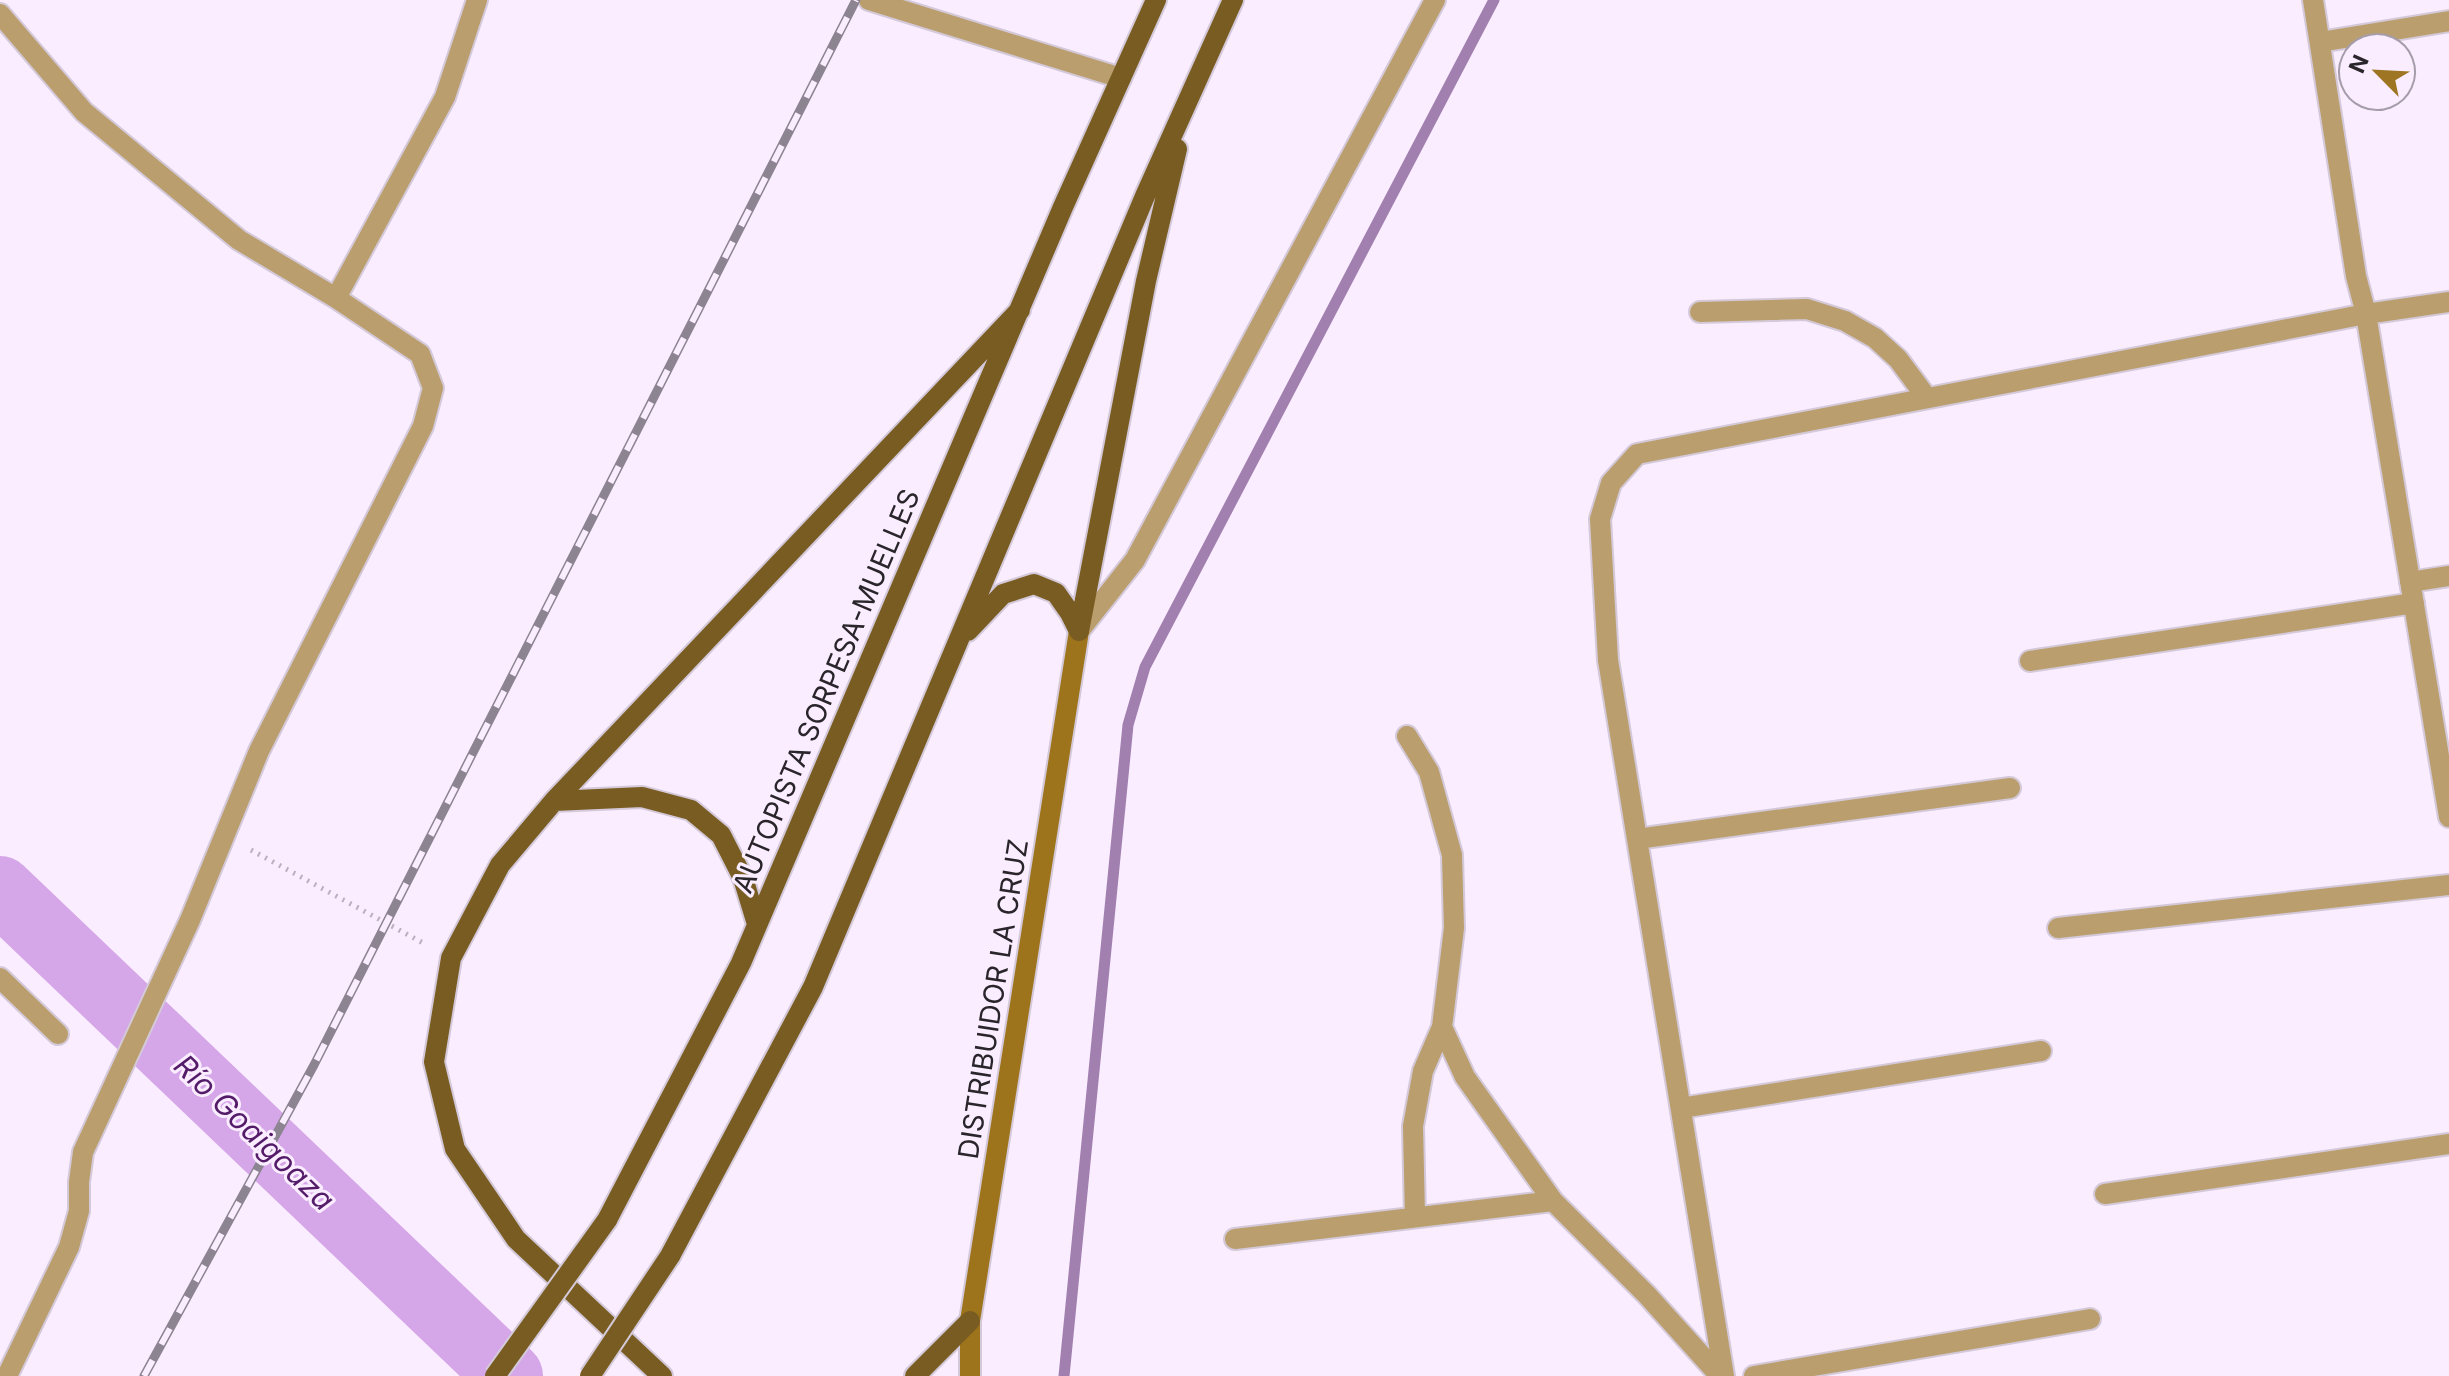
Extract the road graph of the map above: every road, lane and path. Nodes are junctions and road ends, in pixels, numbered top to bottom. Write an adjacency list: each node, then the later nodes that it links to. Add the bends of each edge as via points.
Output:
1 (477, 0): 13 (street, via 445,97)
2 (869, 0): 11 (street)
3 (1156, 0): 11 (main road, AUTOPISTA SORPESA-MUELLES)
4 (1233, 0): 12 (main road)
5 (1435, 0): 22 (street, via 1135,560)
6 (2295, 0): 7 (street)
7 (2314, 5): 10 (street)
8 (0, 14): 13 (street, via 84,112 239,240)
9 (2449, 21): 10 (street)
10 (2320, 42): 17 (street)
11 (1121, 78): 15 (main road, AUTOPISTA SORPESA-MUELLES)
12 (1187, 102): 22 (main road, via 1146,281); 23 (main road)
13 (336, 298): 29 (street, via 420,354 433,388 423,426 259,751)
14 (2449, 302): 17 (street)
15 (1020, 310): 27 (main road); 32 (main road, AUTOPISTA SORPESA-MUELLES)
16 (1700, 312): 18 (street, via 1807,309 1845,321 1898,359)
17 (2366, 314): 18 (street); 20 (street)
18 (1927, 398): 30 (street, via 1637,454 1611,483 1600,519 1608,660)
19 (2449, 576): 20 (street)
20 (2410, 582): 21 (street)
21 (2414, 603): 24 (street); 28 (street)
22 (1079, 631): 23 (main road, via 1056,593 1034,584 1003,594); 46 (main road, DISTRIBUIDOR LA CRUZ)
23 (958, 642): 49 (main road, bridge, via 813,987 670,1256)
24 (2030, 661)
25 (1407, 736): 36 (street, via 1429,772 1452,855 1454,928)
26 (2010, 788): 30 (street)
27 (554, 801): 32 (main road, via 642,797 691,810 721,835 743,878); 34 (main road, via 500,865)
28 (2449, 817)
29 (226, 836): 34 (path); 47 (street, via 83,1152 79,1211 69,1247)
30 (1637, 839): 39 (street)
31 (2449, 885): 33 (street)
32 (757, 924): 48 (main road, AUTOPISTA SORPESA-MUELLES, bridge, via 607,1220)
33 (2058, 928)
34 (451, 958): 50 (main road, via 434,1062 455,1149 516,1239)
35 (0, 978): 37 (street)
36 (1442, 1027): 42 (street, via 1465,1077); 43 (street, via 1423,1071 1413,1126)
37 (58, 1034)
38 (2041, 1051): 39 (street)
39 (1681, 1108): 53 (street)
40 (2449, 1144): 41 (street)
41 (2105, 1194)
42 (1553, 1201): 43 (street); 53 (street)
43 (1415, 1217): 44 (street)
44 (1235, 1239)
45 (2090, 1319): 54 (street)
46 (970, 1321): 51 (main road); 52 (main road, DISTRIBUIDOR LA CRUZ)
47 (7, 1376)
48 (495, 1376)
49 (590, 1376)
50 (662, 1376)
51 (915, 1376)
52 (970, 1376)
53 (1722, 1376)
54 (1754, 1376)

